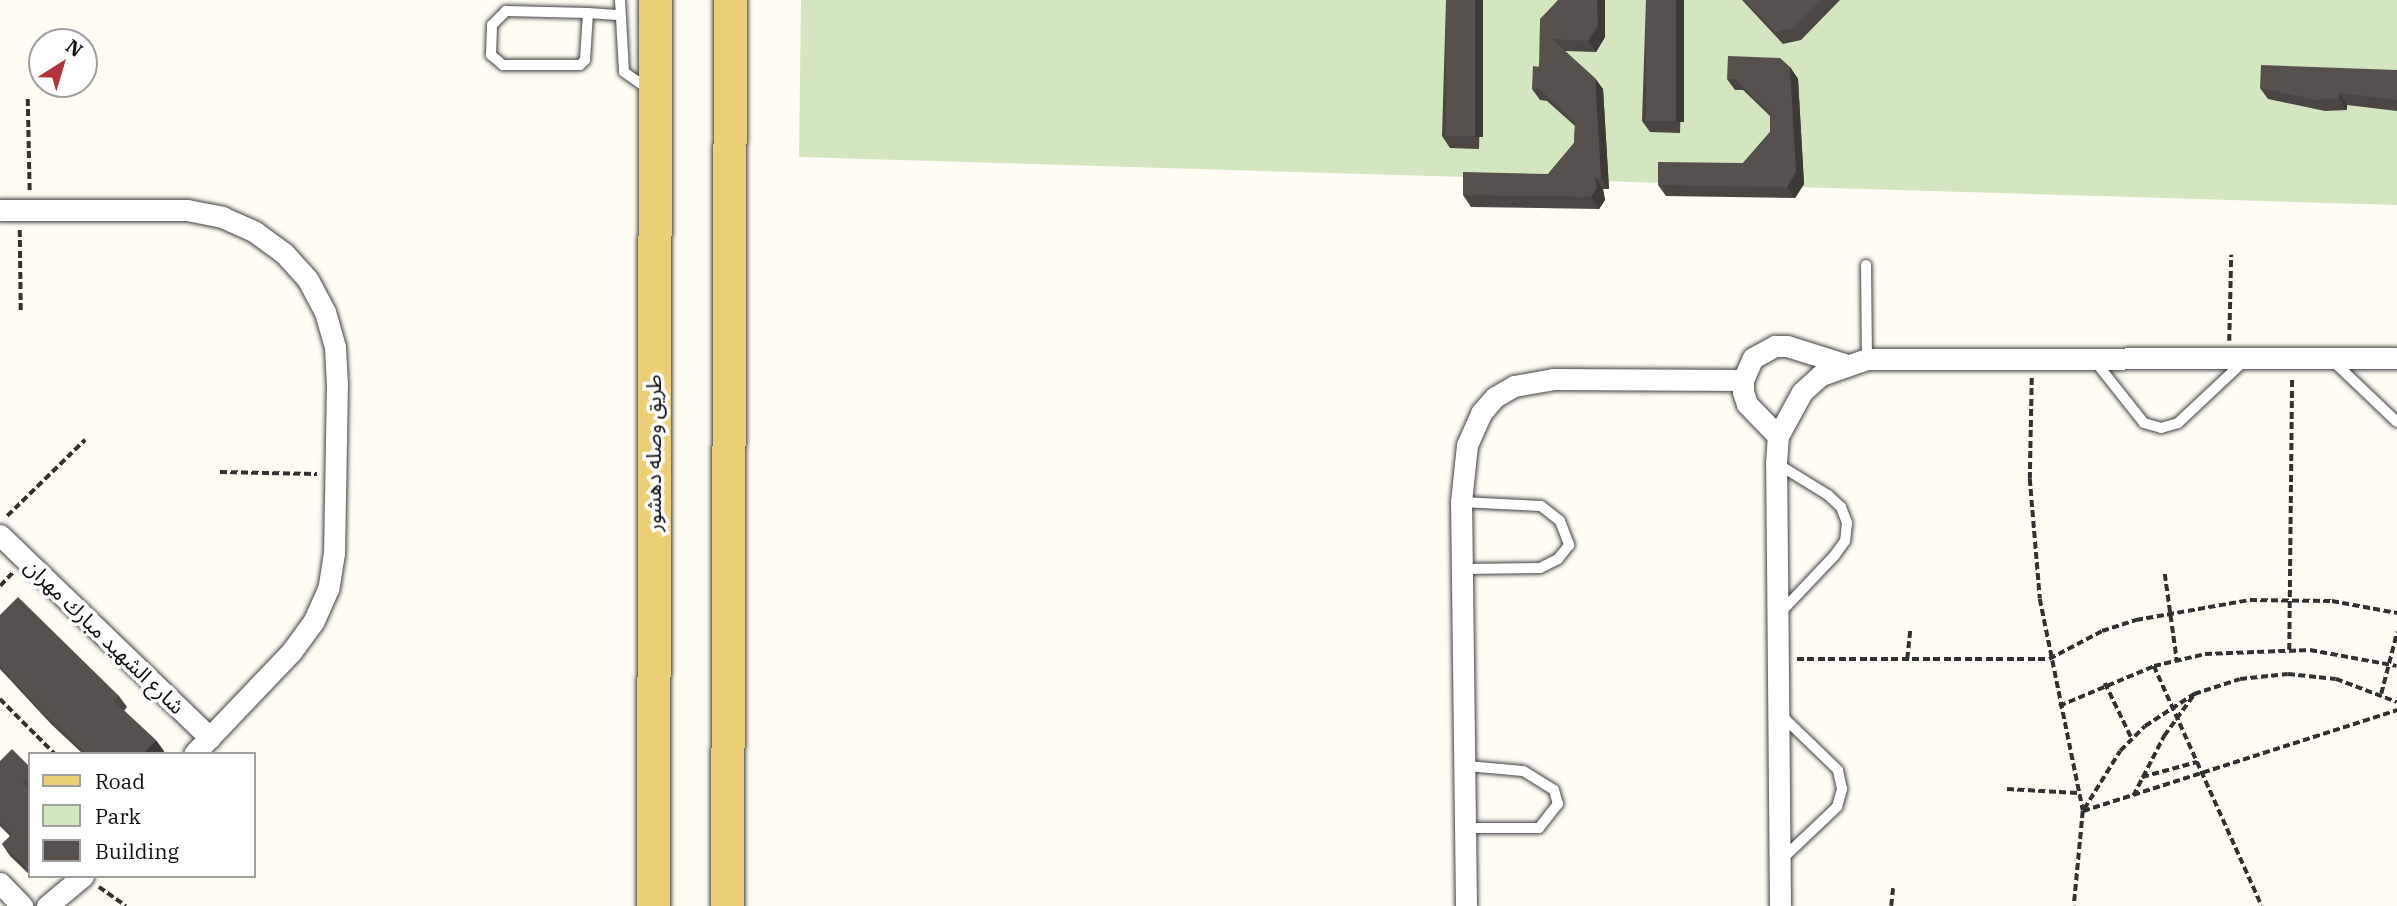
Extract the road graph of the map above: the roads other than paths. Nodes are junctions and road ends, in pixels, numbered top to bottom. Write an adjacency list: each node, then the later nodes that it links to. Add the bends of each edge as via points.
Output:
1 (501, 0): 5 (lane)
2 (620, 0): 7 (lane)
3 (654, 0): 8 (main road, طريق وصله دهشور)
4 (730, 0): 36 (main road)
5 (501, 13): 6 (lane); 6 (lane, via 492,24 491,55 508,66 583,64)
6 (588, 13): 7 (lane)
7 (620, 15): 8 (lane, via 624,72)
8 (653, 92): 35 (main road, طريق وصله دهشور)
9 (17, 210): 26 (street, via 187,210 222,217 255,232 284,253 314,291 334,347 337,475 328,589 313,622)
10 (1866, 265): 14 (lane)
11 (2093, 358): 14 (street); 15 (street); 15 (lane, via 2144,423 2161,428 2178,424)
12 (2331, 358): 13 (street); 15 (street); 18 (lane)
13 (2397, 358)
14 (1867, 359): 16 (street)
15 (2237, 360)
16 (1844, 364): 17 (street, via 1774,346 1753,358); 19 (street, via 1802,391)
17 (1742, 380): 19 (street, via 1746,404); 21 (street, via 1554,379 1514,386 1494,397 1481,413 1467,445)
18 (2397, 422)
19 (1779, 436): 20 (street)
20 (1776, 463): 24 (street); 24 (lane, via 1828,495 1841,507 1847,523 1845,541 1835,555)
21 (1461, 502): 23 (street); 23 (lane, via 1541,506 1560,521 1569,545 1558,559 1540,568)
22 (0, 535): 26 (street, شارع الشهيد مبارك مهران)
23 (1464, 569): 28 (street)
24 (1777, 616): 25 (street)
25 (1778, 712): 30 (street); 30 (lane, via 1838,770 1842,789 1837,807)
26 (210, 738): 27 (street)
27 (196, 752)
28 (1467, 766): 29 (street); 29 (lane, via 1524,771 1554,790 1558,804 1539,828)
29 (1466, 828): 37 (street)
30 (1780, 861): 38 (street)
31 (81, 878): 34 (street)
32 (0, 884): 33 (street)
33 (22, 906)
34 (47, 906)
35 (653, 906)
36 (727, 906)
37 (1466, 906)
38 (1780, 906)

